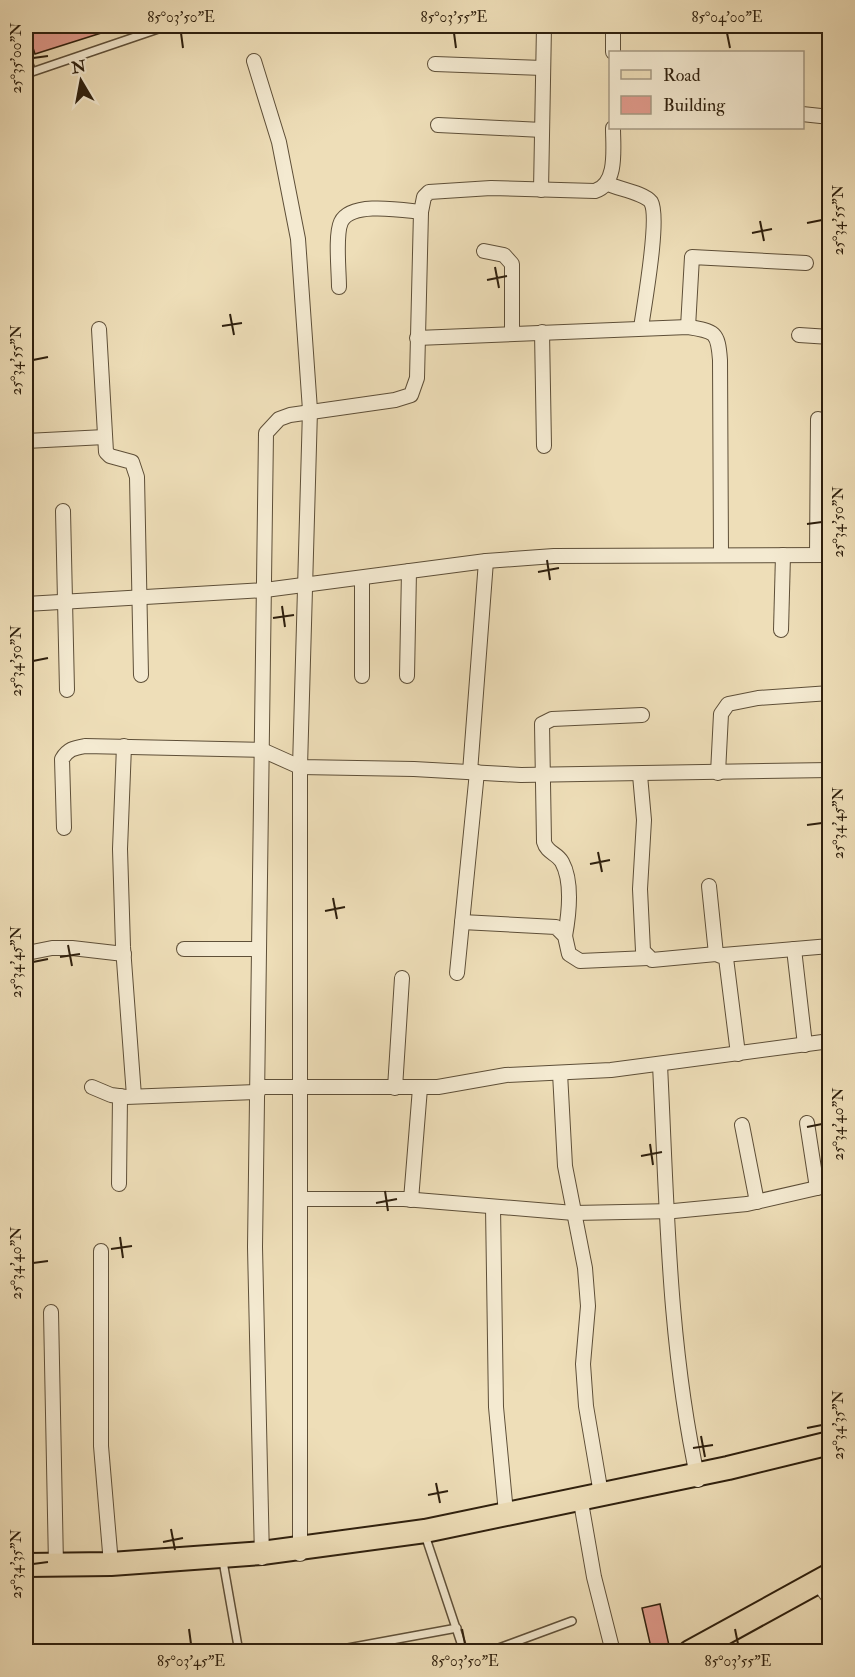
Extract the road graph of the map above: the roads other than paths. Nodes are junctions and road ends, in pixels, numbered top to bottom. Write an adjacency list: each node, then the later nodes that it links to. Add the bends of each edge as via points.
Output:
1 (167, 26): 5 (lane, via 32,72)
2 (544, 26): 8 (street)
3 (613, 26): 4 (street)
4 (613, 51)
5 (26, 56)
6 (254, 60): 28 (street, via 279,142 295,219 303,277)
7 (435, 64): 8 (street)
8 (543, 68): 13 (street)
9 (804, 114): 10 (street)
10 (830, 117)
11 (438, 124): 13 (street)
12 (613, 129): 14 (street)
13 (542, 130): 15 (street)
14 (608, 184): 15 (street, via 595,191); 21 (street, via 644,197 653,208)
15 (541, 190): 16 (street, via 439,190 424,197)
16 (421, 212): 19 (street, via 362,210 344,217 339,231); 27 (street)
17 (484, 252): 24 (street, via 504,255 512,264)
18 (806, 263): 20 (street, via 692,257)
19 (339, 287)
20 (688, 327): 21 (street); 34 (street, via 713,333 719,345)
21 (641, 328): 23 (street)
22 (99, 329): 30 (street)
23 (542, 332): 24 (street); 32 (street)
24 (512, 334): 27 (street)
25 (799, 335): 26 (street)
26 (830, 337)
27 (417, 338): 28 (street, via 417,378 411,395)
28 (310, 410): 40 (street); 41 (street, via 279,419 266,433)
29 (818, 419): 36 (street)
30 (105, 437): 31 (street); 42 (street, via 110,456 132,462 135,467)
31 (26, 441)
32 (544, 446)
33 (63, 511): 43 (street)
34 (721, 555): 35 (street); 37 (street, via 554,556)
35 (783, 555): 36 (street); 45 (street)
36 (823, 555)
37 (486, 561): 38 (street); 56 (street)
38 (409, 572): 39 (street); 48 (street)
39 (362, 579): 40 (street); 47 (street)
40 (305, 585): 41 (street); 54 (street)
41 (266, 590): 42 (street); 53 (street)
42 (139, 597): 43 (street); 46 (street)
43 (65, 602): 44 (street); 49 (street)
44 (26, 604)
45 (782, 630)
46 (141, 675)
47 (362, 676)
48 (407, 676)
49 (67, 690)
50 (830, 693): 57 (street, via 728,704 721,714)
51 (642, 715): 58 (street, via 546,720 540,730)
52 (124, 746): 53 (street); 60 (street, via 85,746 66,752 60,767); 69 (street, via 120,849)
53 (262, 750): 54 (street); 67 (street)
54 (300, 767): 56 (street); 80 (street)
55 (830, 770): 57 (street)
56 (474, 772): 58 (street); 62 (street)
57 (718, 773): 59 (street)
58 (542, 775): 59 (street); 63 (street, via 546,848 561,859 567,879)
59 (640, 775): 71 (street, via 644,835 641,944)
60 (64, 828)
61 (709, 886): 70 (street)
62 (462, 922): 63 (street, via 556,927); 72 (street)
63 (565, 936): 71 (street, via 569,954 580,961)
64 (26, 946): 69 (street, via 27,952 72,948)
65 (830, 946): 68 (street)
66 (184, 949): 67 (street)
67 (258, 949): 83 (street)
68 (794, 949): 70 (street); 75 (street)
69 (124, 954): 84 (street)
70 (720, 954): 71 (street, via 669,960); 76 (street, via 727,963)
71 (648, 958)
72 (457, 973)
73 (402, 978): 81 (street)
74 (830, 1041): 75 (street)
75 (805, 1045): 76 (street)
76 (738, 1054): 77 (street)
77 (660, 1065): 78 (street); 93 (street)
78 (560, 1073): 82 (street, via 506,1075); 94 (street, via 561,1131)
79 (92, 1087): 84 (street)
80 (300, 1087): 81 (street); 83 (street); 89 (street)
81 (395, 1088): 82 (street)
82 (420, 1088): 90 (street)
83 (258, 1090): 84 (street); 105 (street, via 255,1247)
84 (127, 1096): 87 (street)
85 (807, 1123): 88 (street)
86 (742, 1125): 91 (street)
87 (119, 1184)
88 (823, 1186): 91 (street)
89 (300, 1199): 90 (street); 104 (street)
90 (411, 1200): 92 (street)
91 (757, 1202): 93 (street)
92 (493, 1207): 94 (street); 102 (street, via 496,1407)
93 (665, 1211): 94 (street); 99 (street, via 682,1406)
94 (574, 1213): 100 (street, via 582,1241 588,1306 584,1389)
95 (101, 1251): 107 (street, via 101,1446)
96 (51, 1312): 106 (street)
97 (830, 1443): 99 (main road)
98 (830, 1454): 99 (main road)
99 (697, 1479): 100 (main road); 101 (main road)
100 (601, 1494): 102 (main road)
101 (582, 1508): 103 (main road); 118 (street)
102 (506, 1513): 104 (main road)
103 (427, 1541): 104 (main road); 113 (lane)
104 (300, 1554): 105 (main road)
105 (262, 1558): 107 (main road); 109 (main road)
106 (56, 1564): 107 (main road); 108 (main road)
107 (111, 1564)
108 (26, 1565)
109 (224, 1567): 110 (main road); 115 (lane)
110 (26, 1575)
111 (828, 1588): 119 (main road); 120 (main road)
112 (572, 1621): 117 (lane)
113 (457, 1628): 114 (lane); 116 (lane)
114 (348, 1648)
115 (239, 1652)
116 (464, 1652)
117 (488, 1652)
118 (613, 1652)
119 (690, 1652)
120 (715, 1652)

